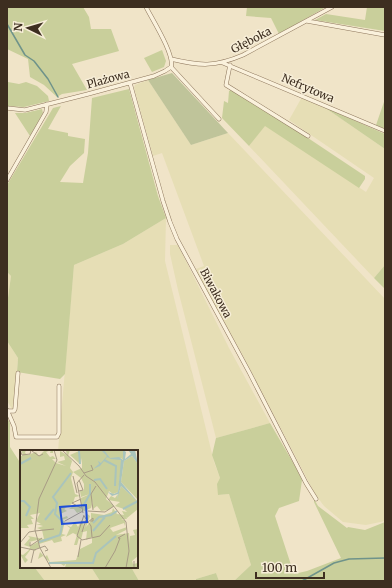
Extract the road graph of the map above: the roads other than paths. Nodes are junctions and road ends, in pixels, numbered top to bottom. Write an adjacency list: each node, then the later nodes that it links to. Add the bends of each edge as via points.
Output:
1 (146, 7): 5 (street)
2 (332, 7): 3 (street, Głęboka)
3 (307, 21): 4 (street); 6 (street, Głęboka, via 243,55)
4 (385, 35)
5 (171, 59): 6 (street, Głęboka, via 200,65); 8 (street)
6 (223, 62): 7 (street, Nefrytowa)
7 (230, 65): 13 (street, Nefrytowa); 14 (street, via 226,85)
8 (171, 67): 9 (street, Plażowa, via 159,74); 12 (street)
9 (130, 83): 10 (street, Plażowa); 19 (street, Biwakowa, via 174,233)
10 (47, 104): 11 (street, Plażowa, via 23,110); 15 (street, via 46,112)
11 (7, 108)
12 (219, 119)
13 (385, 131)
14 (308, 136)
15 (7, 180)
16 (18, 373): 18 (street, via 15,409)
17 (59, 386): 18 (street, via 57,436 16,437)
18 (7, 410)
19 (316, 499)

